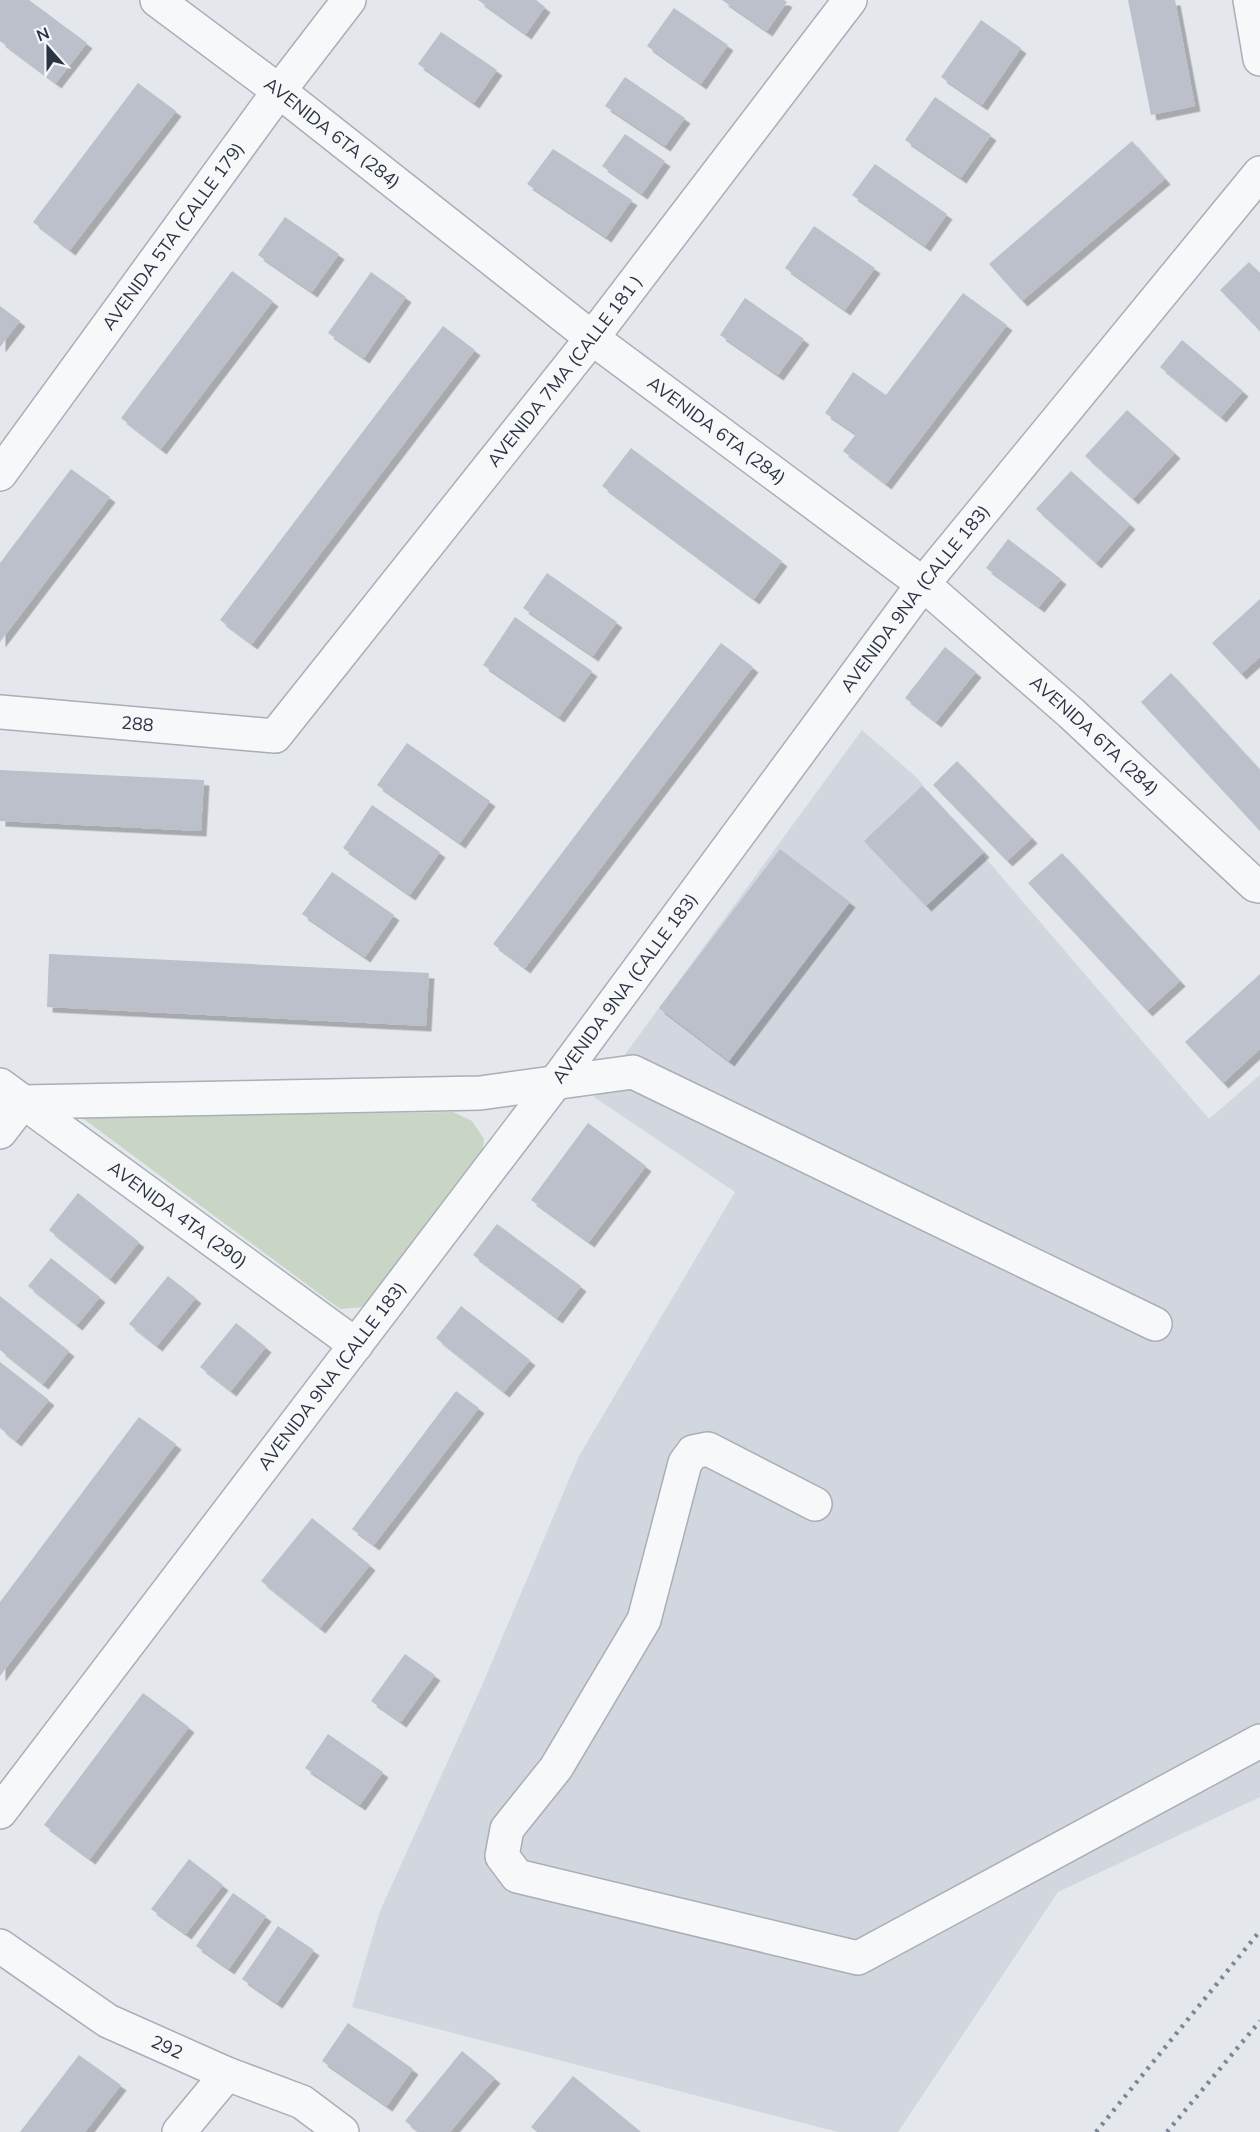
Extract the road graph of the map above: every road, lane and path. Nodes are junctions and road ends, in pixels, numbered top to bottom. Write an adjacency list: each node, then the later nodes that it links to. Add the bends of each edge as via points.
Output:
1 (157, 0): 6 (street, AVENIDA 6TA (284))
2 (349, 0): 6 (street, AVENIDA 5TA (CALLE 179))
3 (850, 0): 8 (street, AVENIDA 7MA (CALLE 181 ))
4 (1250, 0): 5 (street)
5 (1260, 58)
6 (279, 91): 8 (street, AVENIDA 6TA (284)); 9 (street, AVENIDA 5TA (CALLE 179))
7 (1260, 173): 10 (street, AVENIDA 9NA (CALLE 183))
8 (592, 338): 10 (street, AVENIDA 6TA (284)); 12 (street, AVENIDA 7MA (CALLE 181 ))
9 (0, 474)
10 (923, 584): 13 (street, AVENIDA 6TA (284)); 14 (street, AVENIDA 9NA (CALLE 183))
11 (0, 712): 12 (street, 288)
12 (275, 736)
13 (1258, 885)
14 (555, 1083): 15 (street, via 480,1093); 17 (street, via 633,1072); 18 (street, AVENIDA 9NA (CALLE 183))
15 (11, 1094): 16 (street); 18 (street, AVENIDA 4TA (290))
16 (0, 1132)
17 (1155, 1324)
18 (356, 1345): 21 (street, AVENIDA 9NA (CALLE 183))
19 (815, 1504): 20 (street, via 708,1449 693,1452 686,1463 644,1620 556,1768 507,1829 502,1856 517,1876 858,1958)
20 (1260, 1741)
21 (0, 1812)
22 (0, 1946): 23 (street, 292, via 108,2021)
23 (227, 2074): 24 (street); 25 (street, 292, via 302,2102)
24 (178, 2132)
25 (342, 2132)

